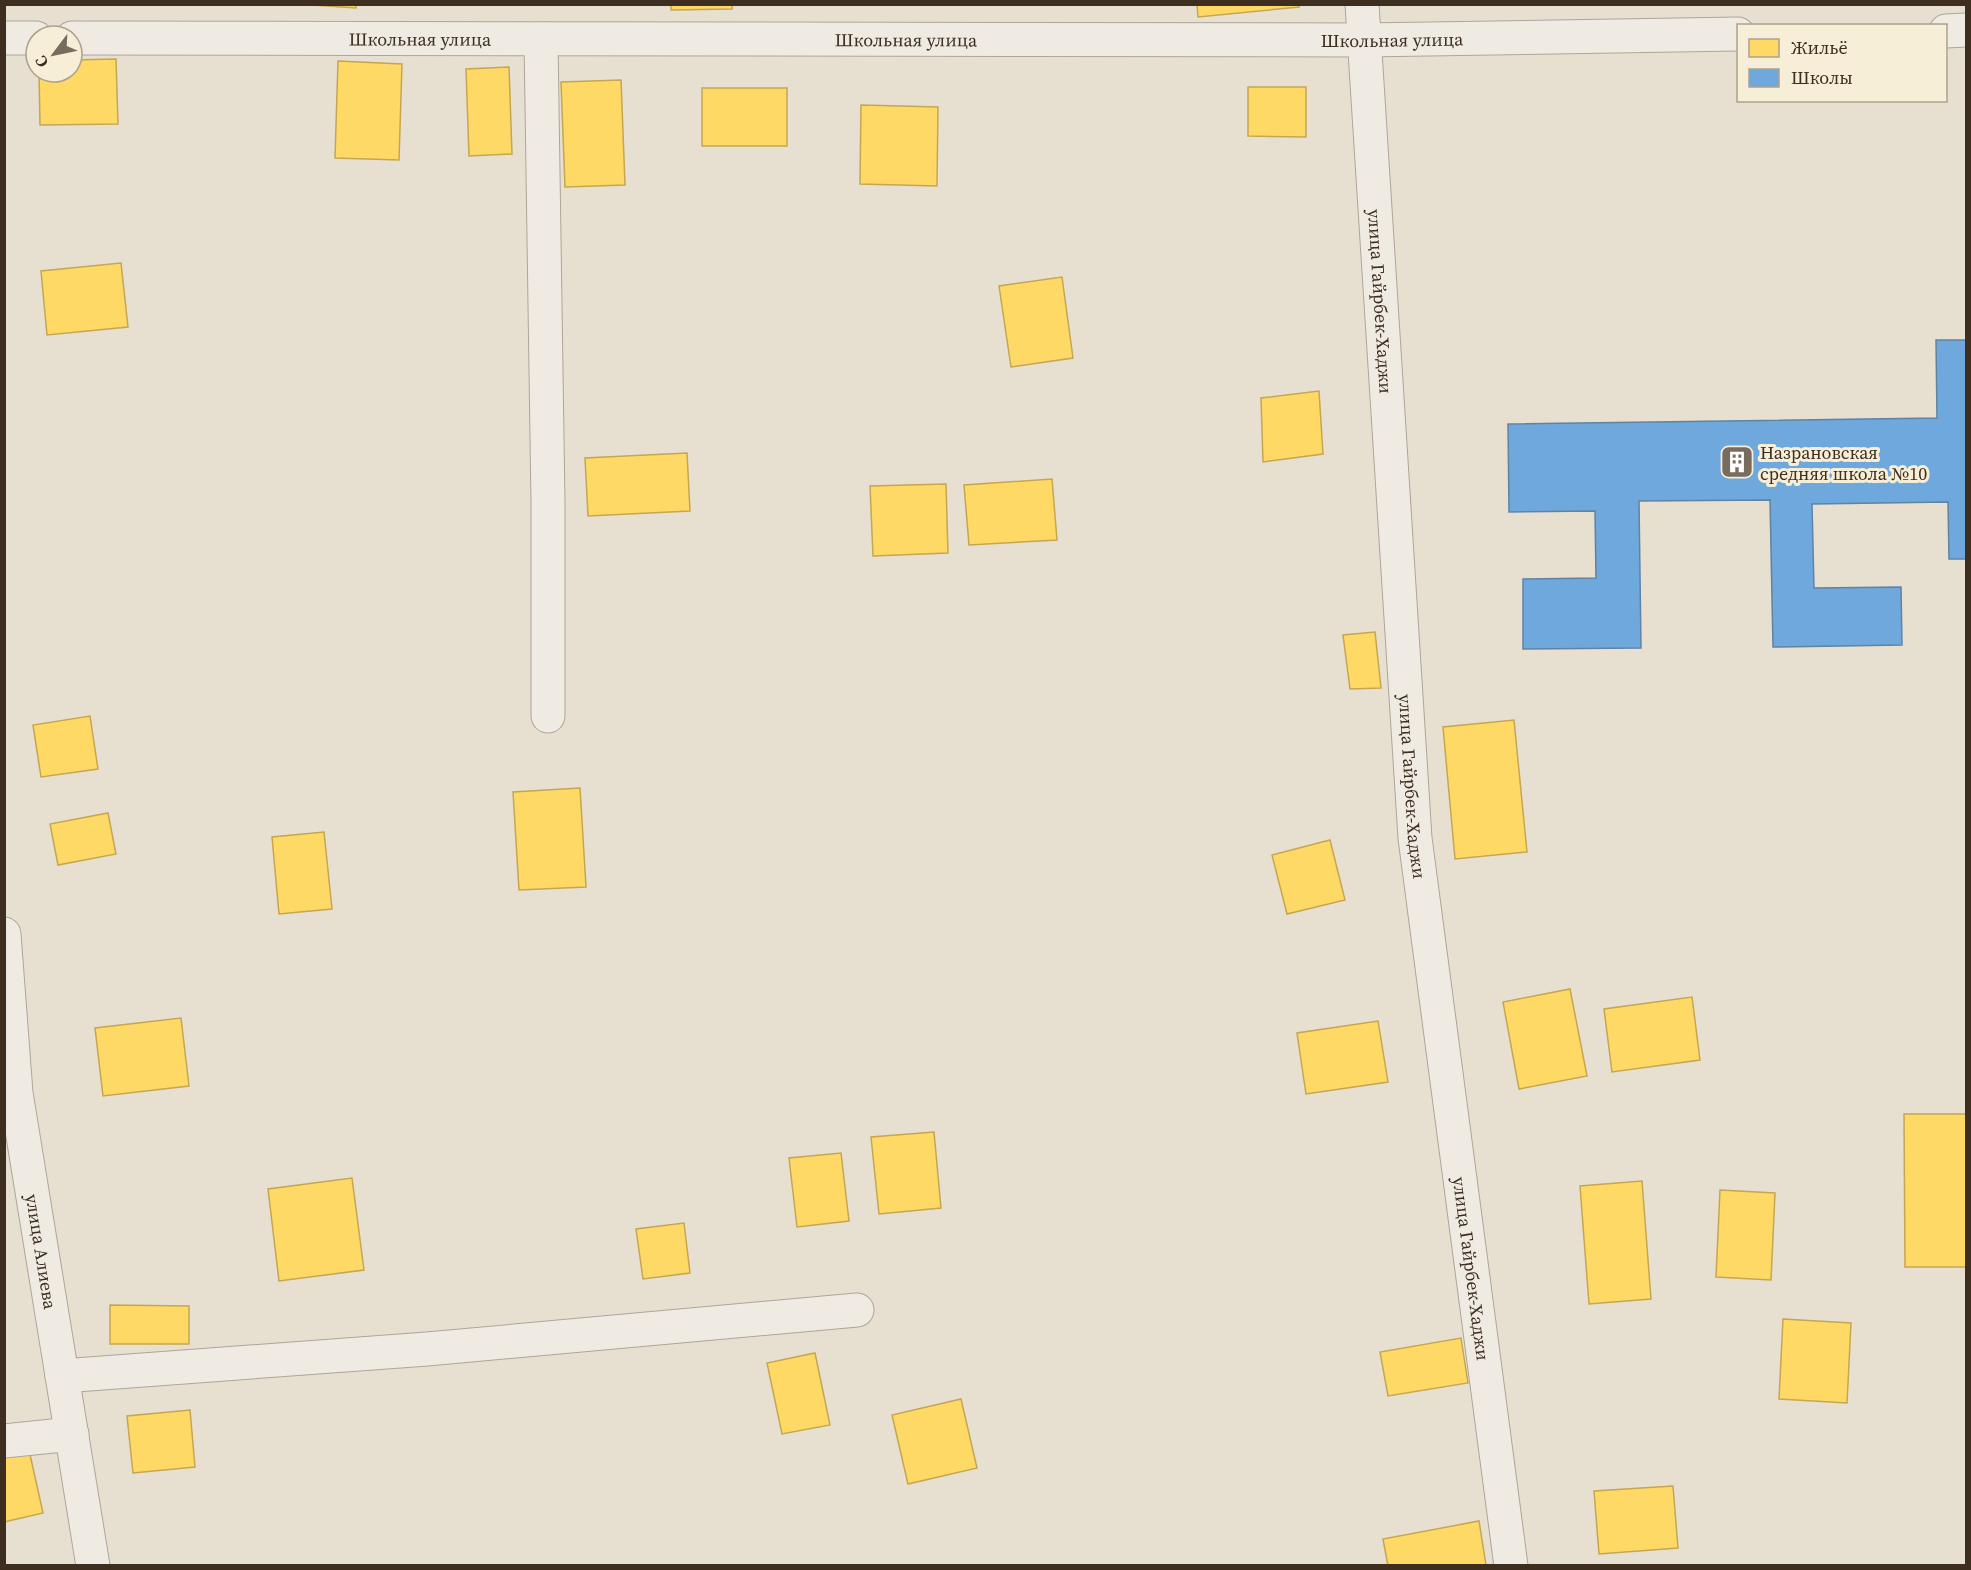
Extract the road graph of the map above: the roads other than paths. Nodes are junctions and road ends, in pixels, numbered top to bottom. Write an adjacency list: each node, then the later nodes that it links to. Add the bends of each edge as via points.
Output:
1 (1362, 4): 9 (street, улица Гайрбек-Хаджи)
2 (1966, 30): 3 (street)
3 (1947, 31)
4 (1737, 34): 9 (street, Школьная улица)
5 (4, 38): 6 (street)
6 (24, 38)
7 (84, 38): 8 (street, Школьная улица)
8 (541, 39): 9 (street, Школьная улица); 10 (street)
9 (1364, 40): 17 (street, улица Гайрбек-Хаджи, via 1415,838)
10 (548, 716)
11 (4, 934): 13 (street, улица Алиева, via 16,1094)
12 (857, 1310): 13 (street, via 427,1349)
13 (62, 1376): 14 (street, улица Алиева)
14 (72, 1434): 15 (street); 16 (street, улица Алиева)
15 (4, 1441)
16 (93, 1566)
17 (1510, 1566)

